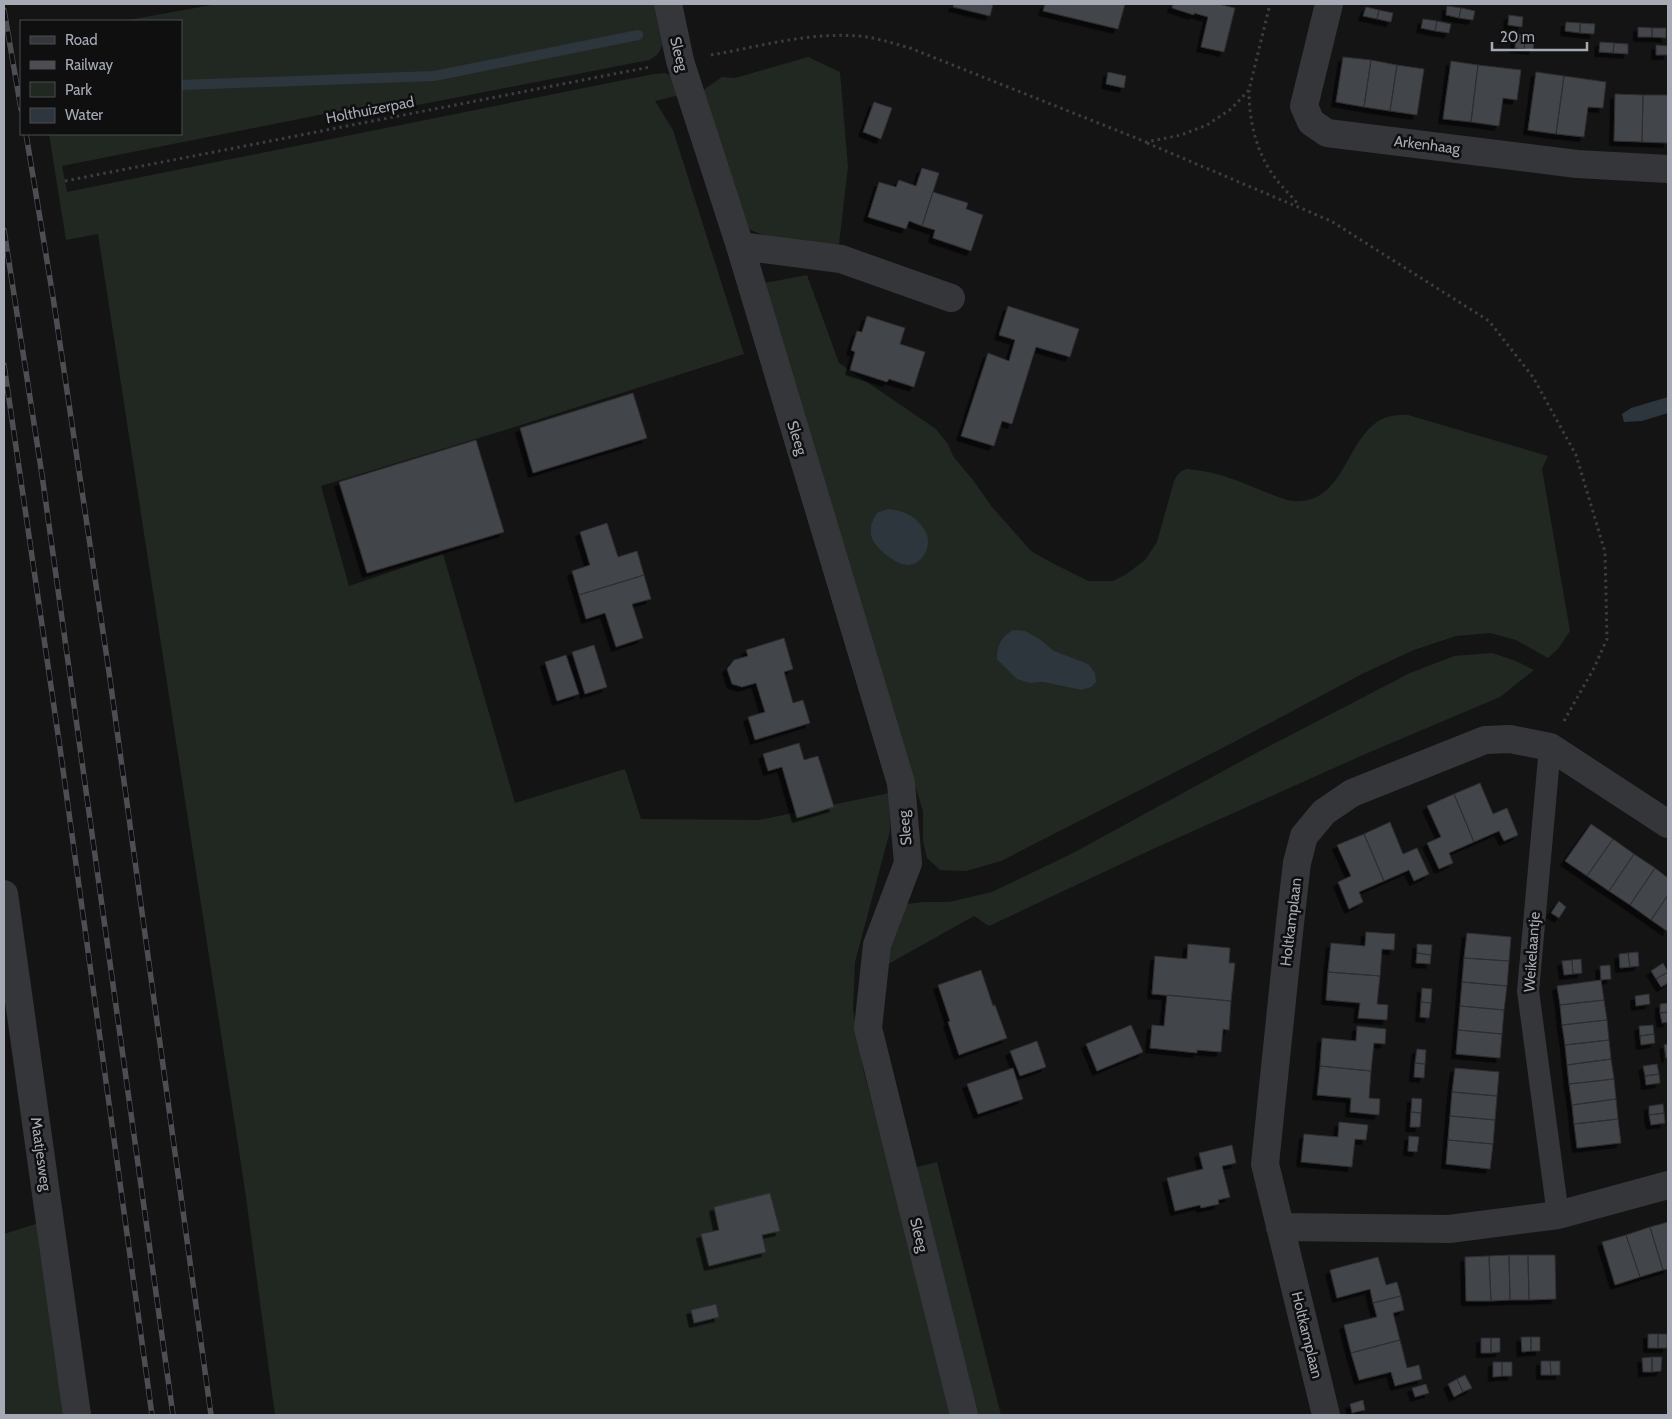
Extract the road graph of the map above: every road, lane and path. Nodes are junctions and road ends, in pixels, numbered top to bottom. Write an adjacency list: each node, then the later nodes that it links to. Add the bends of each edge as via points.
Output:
1 (668, 4): 4 (street, Sleeg)
2 (1270, 4): 5 (path)
3 (1328, 4): 7 (street, Arkenhaag, via 1304,106 1311,122 1327,133 1577,164)
4 (680, 61): 6 (path, Holthuizerpad, via 827,36 882,40 910,48); 8 (path, Holthuizerpad); 10 (street, Sleeg)
5 (1250, 90): 6 (path, via 1231,110 1207,125 1181,136); 9 (path, via 1249,112 1257,146 1275,178)
6 (1146, 142): 9 (path, Holthuizerpad)
7 (1668, 169)
8 (64, 181)
9 (1301, 208): 12 (path, Holthuizerpad, via 1331,221 1489,321 1533,377 1576,455 1604,552 1607,638)
10 (740, 246): 11 (street, via 841,259); 19 (street, Sleeg, via 901,783 908,863 877,945 868,1028)
11 (951, 298)
12 (1550, 747): 13 (street, Holtkamplaan); 16 (street, Weikelaantje, via 1528,991); 17 (street, Holtkamplaan, via 1510,739 1485,740 1352,793 1324,812 1304,836 1291,915 1265,1164)
13 (1668, 824)
14 (4, 894): 18 (street, Maatjesweg)
15 (1668, 1185): 16 (street)
16 (1558, 1215): 17 (street, via 1449,1229)
17 (1280, 1226): 20 (street, Holtkamplaan)
18 (77, 1415)
19 (964, 1415)
20 (1326, 1415)

